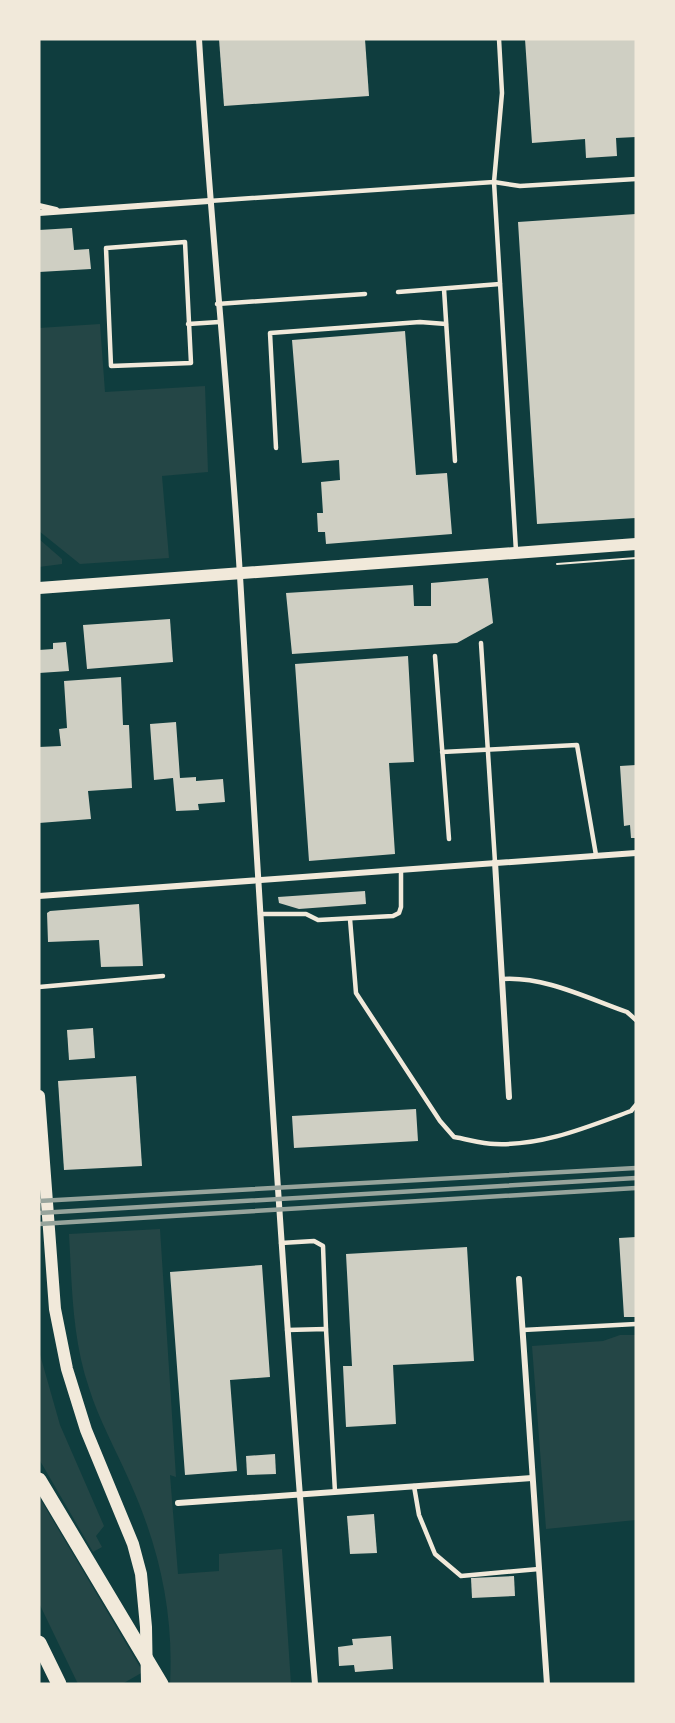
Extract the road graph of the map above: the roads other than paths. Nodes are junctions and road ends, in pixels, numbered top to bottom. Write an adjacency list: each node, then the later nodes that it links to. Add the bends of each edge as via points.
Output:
1 (199, 39): 5 (street)
2 (499, 39): 4 (lane, via 502,93)
3 (636, 179): 4 (lane, via 519,186)
4 (494, 182): 5 (lane); 9 (lane)
5 (209, 201): 7 (street); 13 (street)
6 (39, 206): 7 (street)
7 (62, 211): 8 (street)
8 (39, 213)
9 (500, 284): 10 (lane); 20 (lane)
10 (444, 289): 11 (lane); 16 (lane)
11 (398, 292)
12 (365, 294): 13 (lane)
13 (218, 304): 14 (street)
14 (219, 322): 15 (lane); 21 (street)
15 (188, 324): 15 (lane, via 190,363 111,366 106,248 185,242)
16 (446, 324): 17 (lane, via 270,333); 18 (lane)
17 (276, 448)
18 (455, 461)
19 (636, 544): 20 (main road)
20 (516, 553): 21 (main road)
21 (240, 573): 22 (main road); 32 (street)
22 (39, 588)
23 (481, 643): 25 (lane)
24 (435, 656): 26 (lane)
25 (488, 750): 26 (lane); 29 (lane, via 577,745); 30 (lane)
26 (442, 752): 27 (lane)
27 (449, 839)
28 (636, 853): 29 (street)
29 (596, 855): 30 (street)
30 (495, 862): 31 (street); 37 (street)
31 (400, 870): 32 (street); 35 (lane, via 399,913)
32 (258, 882): 33 (street); 34 (street)
33 (39, 896)
34 (260, 914): 35 (lane); 43 (street)
35 (350, 919): 42 (lane, via 356,993 454,1137 494,1144 531,1142 572,1133 631,1111)
36 (163, 976): 38 (lane)
37 (502, 979): 39 (lane, via 545,983 627,1012); 41 (street)
38 (39, 987)
39 (636, 1020)
40 (39, 1096): 58 (main road, via 55,1309 67,1369 86,1430 133,1544 147,1627)
41 (509, 1097)
42 (636, 1105)
43 (280, 1243): 46 (lane, via 314,1240 322,1246); 47 (street)
44 (519, 1279): 48 (street)
45 (636, 1324): 48 (lane)
46 (326, 1329): 47 (lane); 52 (lane)
47 (287, 1330): 53 (street)
48 (522, 1330): 49 (street)
49 (532, 1478): 51 (street); 55 (street)
50 (39, 1480): 59 (highway)
51 (414, 1486): 52 (street); 55 (lane, via 419,1515 435,1554 461,1575)
52 (335, 1492): 53 (street)
53 (299, 1494): 54 (street); 60 (street)
54 (178, 1503)
55 (539, 1569): 61 (street)
56 (39, 1643): 57 (highway)
57 (59, 1684)
58 (147, 1684)
59 (160, 1684)
60 (315, 1684)
61 (547, 1684)

